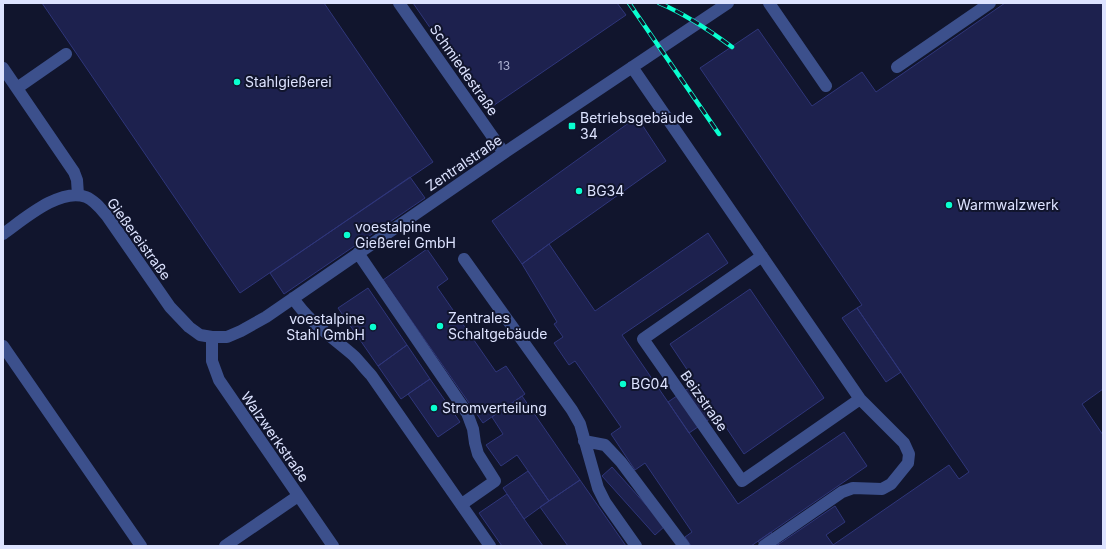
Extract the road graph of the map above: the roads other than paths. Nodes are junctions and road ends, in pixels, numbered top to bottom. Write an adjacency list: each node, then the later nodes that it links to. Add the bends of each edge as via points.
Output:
1 (399, 3): 11 (street, Schmiedestraße)
2 (769, 3): 9 (street)
3 (990, 3): 7 (street)
4 (722, 5): 6 (street, Zentralstraße)
5 (66, 54): 10 (street)
6 (632, 67): 11 (street, Zentralstraße); 15 (street)
7 (897, 67)
8 (3, 68): 10 (street)
9 (826, 86)
10 (17, 88): 12 (street, via 74,172)
11 (504, 154): 14 (street, Zentralstraße)
12 (78, 195): 13 (street, via 70,195 44,206); 18 (street, Gießereistraße, via 87,197 107,216 170,307 189,327 200,334)
13 (3, 234)
14 (358, 254): 17 (street, Zentralstraße); 23 (street, via 471,421 478,454 495,481)
15 (762, 256): 20 (street); 20 (street, Beizstraße, via 643,339 647,345 742,481)
16 (464, 259): 21 (street, via 572,410 580,424)
17 (293, 298): 18 (street, Zentralstraße, via 241,331 227,337); 23 (street, via 306,316 371,375)
18 (212, 337): 22 (street, Walzwerkstraße, via 212,361 218,380)
19 (3, 346): 24 (street)
20 (860, 399): 30 (street, via 904,444 909,454 908,463 891,484 882,489 853,488 842,492)
21 (584, 441): 28 (street, via 598,488); 29 (street, via 605,445 621,462)
22 (298, 496): 25 (street); 26 (street, Walzwerkstraße)
23 (462, 504): 27 (street)
24 (141, 546)
25 (225, 546)
26 (333, 546)
27 (490, 546)
28 (636, 546)
29 (684, 546)
30 (764, 546)

